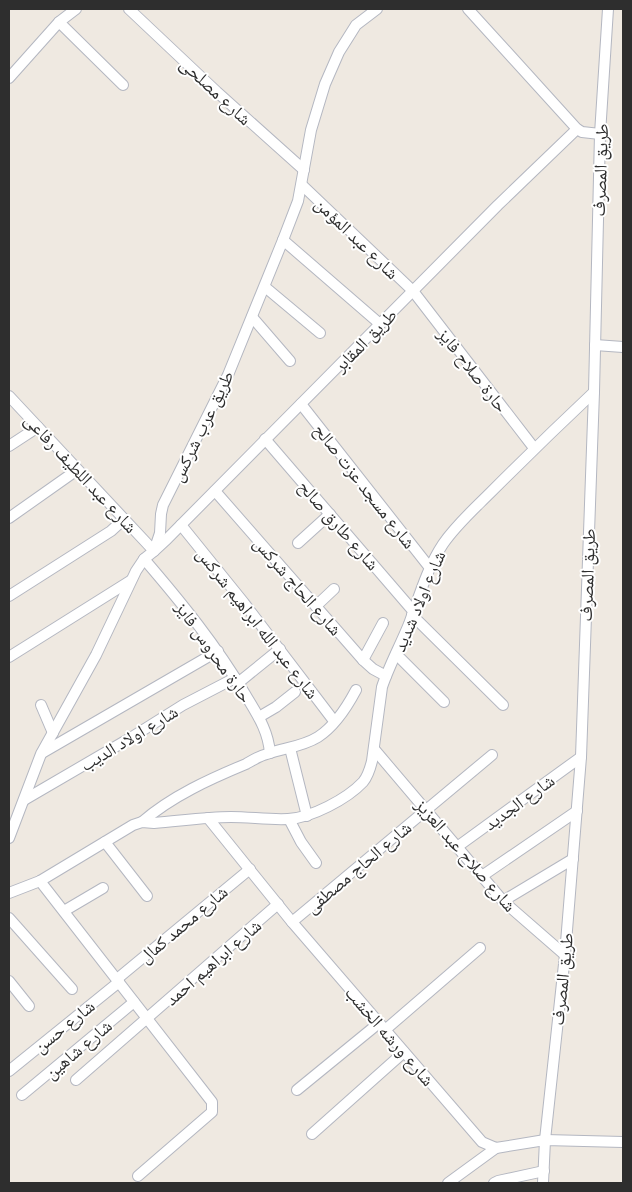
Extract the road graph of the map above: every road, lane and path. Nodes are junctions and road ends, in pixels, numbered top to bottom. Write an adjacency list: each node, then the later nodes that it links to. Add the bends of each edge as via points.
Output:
1 (76, 9): 6 (street)
2 (129, 9): 11 (street, شارع مصلحى)
3 (377, 9): 11 (street, طريق عرب شركس, via 356,25 339,52 311,130)
4 (468, 9): 9 (street)
5 (608, 9): 10 (street, طريق المصرف)
6 (59, 22): 7 (street); 8 (street)
7 (9, 78)
8 (123, 85)
9 (577, 129): 10 (street); 15 (street, طريق المقابر)
10 (600, 134): 19 (street, طريق المصرف)
11 (304, 170): 12 (street, طريق عرب شركس)
12 (302, 185): 13 (street, طريق عرب شركس); 15 (street, شارع عبد المؤمن)
13 (283, 240): 14 (street, طريق عرب شركس); 17 (street)
14 (264, 287): 16 (street, طريق عرب شركس); 18 (street)
15 (413, 291): 17 (street, طريق المقابر); 28 (street, حارة صلاح فايز)
16 (252, 317): 21 (street); 36 (street, طريق عرب شركس, via 228,375 163,505)
17 (380, 324): 24 (street, طريق المقابر)
18 (320, 333)
19 (595, 345): 20 (street); 22 (street, طريق المصرف)
20 (623, 347)
21 (290, 361)
22 (594, 392): 28 (street, شارع اولاد شديد); 65 (street, طريق المصرف)
23 (9, 397): 25 (street, شارع عبد اللطيف رفاعى)
24 (301, 404): 26 (street, طريق المقابر); 38 (street, شارع مسجد عزت صالح)
25 (38, 427): 27 (street); 29 (street, شارع عبد اللطيف رفاعى)
26 (265, 439): 30 (street, طريق المقابر); 31 (street, شارع طارق صالح)
27 (9, 446)
28 (534, 448): 38 (street, شارع اولاد شديد, via 452,532)
29 (77, 470): 32 (street); 33 (street, شارع عبد اللطيف رفاعى)
30 (215, 490): 34 (street, طريق المقابر); 42 (street, شارع الحاج شركس)
31 (330, 514): 35 (street); 43 (street, شارع طارق صالح)
32 (9, 518)
33 (124, 519): 36 (street, شارع عبد اللطيف رفاعى); 41 (street)
34 (181, 525): 36 (street, طريق المقابر); 45 (street, شارع عبد الله ابراهيم شركس)
35 (298, 543)
36 (154, 551): 37 (street)
37 (144, 559): 39 (street); 46 (street, حارة محروس فايز)
38 (430, 568): 43 (street, شارع اولاد شديد)
39 (130, 581): 48 (street); 59 (street, via 96,656)
40 (334, 590): 42 (street)
41 (9, 596)
42 (316, 606): 49 (street, شارع الحاج شركس)
43 (413, 614): 47 (street, شارع اولاد شديد); 55 (street, شارع طارق صالح)
44 (383, 623): 49 (street)
45 (280, 649): 51 (street, شارع اولاد الديب); 58 (street, شارع عبد الله ابراهيم شركس)
46 (218, 651): 51 (street, حارة محروس فايز); 63 (street)
47 (396, 654): 50 (street, شارع اولاد شديد); 54 (street)
48 (9, 657)
49 (363, 660): 50 (street, شارع الحاج شركس)
50 (386, 676): 61 (street, شارع اولاد شديد, via 380,697)
51 (237, 681): 57 (street, حارة محروس فايز); 66 (street, شارع اولاد الديب, via 184,705)
52 (356, 690): 58 (street)
53 (295, 692): 57 (street)
54 (444, 702)
55 (503, 705)
56 (41, 706): 59 (street)
57 (259, 717): 62 (street, حارة محروس فايز, via 269,740)
58 (334, 721): 60 (street, via 318,737)
59 (53, 733): 63 (street)
60 (290, 748): 62 (street); 69 (street)
61 (374, 749): 67 (street, شارع صلاح عبد العزيز); 69 (street, شارع اولاد شديد, via 363,782 342,798)
62 (270, 752): 72 (street, via 198,785)
63 (42, 754): 66 (street)
64 (492, 755): 67 (street, شارع الحاج مصطفى)
65 (581, 757): 68 (street, طريق المصرف); 75 (street, شارع الجديد)
66 (24, 800): 73 (street)
67 (426, 810): 75 (street, شارع صلاح عبد العزيز); 88 (street, شارع الحاج مصطفى)
68 (577, 811): 76 (street, طريق المصرف); 79 (street)
69 (307, 816): 71 (street, شارع اولاد شديد)
70 (208, 818): 71 (street, شارع اولاد شديد); 72 (street, شارع اولاد شديد); 78 (street, شارع ورشه الخشب)
71 (288, 819): 77 (street)
72 (142, 822): 74 (street)
73 (9, 838)
74 (105, 842): 80 (street); 83 (street)
75 (457, 846): 79 (street, شارع صلاح عبد العزيز)
76 (573, 859): 84 (street); 90 (street, طريق المصرف)
77 (316, 864)
78 (250, 869): 85 (street, شارع ورشه الخشب); 92 (street, شارع محمد كمال)
79 (482, 876): 84 (street, شارع صلاح عبد العزيز)
80 (40, 880): 82 (street); 86 (street)
81 (103, 888): 86 (street)
82 (9, 893)
83 (147, 896)
84 (503, 901): 90 (street, شارع صلاح عبد العزيز)
85 (278, 904): 88 (street, شارع ورشه الخشب); 96 (street, شارع ابراهيم احمد)
86 (64, 911): 92 (street)
87 (9, 918): 93 (street)
88 (292, 922): 97 (street, شارع ورشه الخشب)
89 (480, 948): 97 (street)
90 (565, 955): 104 (street, طريق المصرف)
91 (9, 981): 95 (street)
92 (118, 981): 94 (street); 99 (street, شارع حسن)
93 (72, 989)
94 (134, 1002): 96 (street); 102 (street, شارع شاهين)
95 (29, 1006)
96 (147, 1019): 100 (street, شارع ابراهيم احمد); 108 (street, via 212,1102 212,1112)
97 (382, 1026): 98 (street, شارع ورشه الخشب); 101 (street)
98 (404, 1052): 103 (street); 106 (street, شارع ورشه الخشب, via 476,1136)
99 (9, 1071)
100 (76, 1080)
101 (296, 1090)
102 (22, 1096)
103 (312, 1134)
104 (545, 1140): 105 (street); 106 (street); 107 (street, طريق المصرف)
105 (623, 1142)
106 (496, 1148): 109 (street)
107 (544, 1171): 110 (street); 111 (street, طريق المصرف)
108 (138, 1176)
109 (448, 1183)
110 (494, 1183)
111 (543, 1183)

